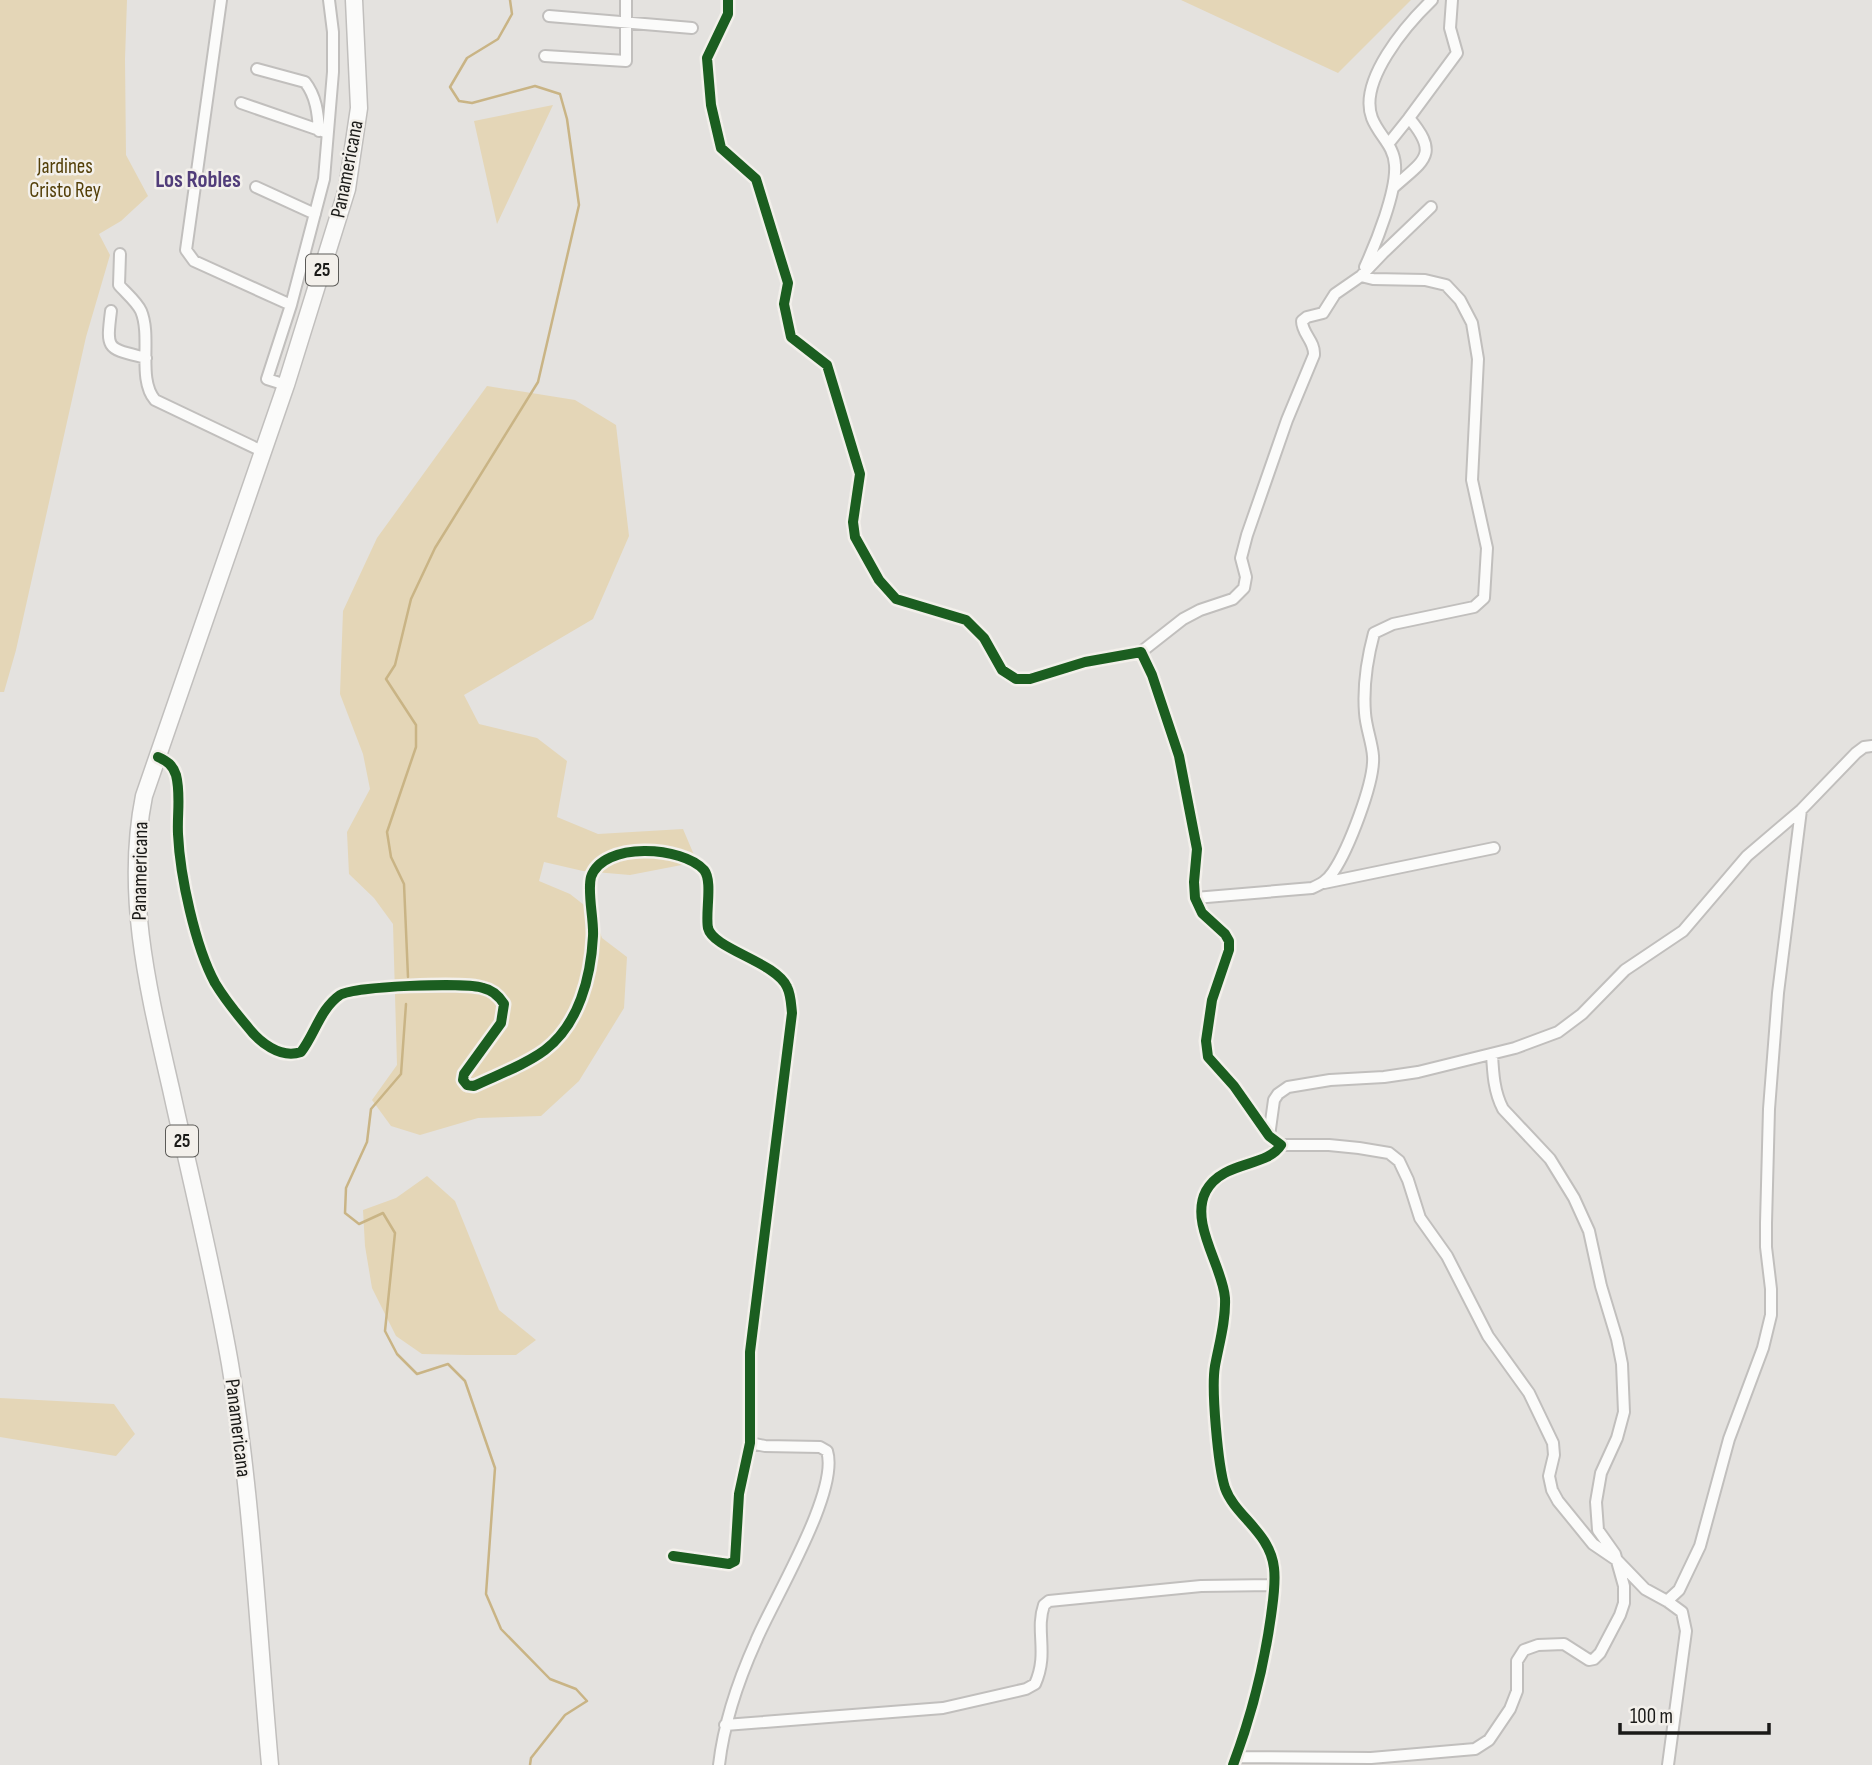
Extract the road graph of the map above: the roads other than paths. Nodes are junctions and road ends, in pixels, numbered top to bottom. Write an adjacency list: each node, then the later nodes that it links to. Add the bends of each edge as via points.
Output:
1 (221, 0): 23 (street, via 186,250 194,261)
2 (330, 0): 15 (street, via 333,72)
3 (354, 0): 26 (main road, Panamericana / 25, via 359,107 347,189)
4 (626, 0): 9 (street)
5 (728, 0): 28 (street, via 728,14 707,58 721,148 756,179 788,283 784,304 791,337 827,365 860,474 855,537 878,580 896,599 966,620 984,638 1002,670 1016,679 1030,680 1085,662)
6 (1432, 0): 16 (street, via 1374,77 1369,110)
7 (1452, 0): 14 (street, via 1450,28 1457,54)
8 (549, 16): 9 (street)
9 (625, 23): 10 (street); 11 (street, via 626,61)
10 (692, 28)
11 (545, 56)
12 (257, 69): 15 (street, via 305,82)
13 (241, 103): 15 (street)
14 (1409, 118): 16 (street); 18 (street, via 1424,137 1425,154)
15 (323, 132): 20 (street, via 324,179)
16 (1389, 143): 18 (street)
17 (256, 187): 20 (street)
18 (1394, 187): 22 (street)
19 (1431, 207): 22 (street)
20 (315, 214): 23 (street)
21 (120, 254): 25 (street, via 119,285 140,309)
22 (1361, 276): 28 (street, via 1340,290 1323,313 1303,321 1314,355 1247,536 1241,558 1244,588 1233,598 1183,619); 33 (street, via 1446,285 1472,323 1478,359 1472,480 1485,535 1487,577 1484,598 1474,607 1393,624 1374,633 1367,660 1364,711 1372,769 1346,845)
23 (291, 305): 26 (street, via 267,379)
24 (111, 311): 25 (street, via 110,345)
25 (146, 358): 27 (street, via 149,389 155,400)
26 (286, 385): 27 (main road, Panamericana / 25)
27 (262, 451): 30 (main road, Panamericana / 25)
28 (1141, 652): 34 (street, via 1179,756 1197,849)
29 (1872, 746): 31 (street, via 1856,753)
30 (158, 758): 38 (street, via 170,764 177,778 182,872 202,955 216,984 254,1035 286,1053 301,1052 331,1002 343,992 422,984 480,987 500,998 505,1012 464,1074 464,1083 474,1086 543,1052 571,1021 587,980 593,936 592,877 604,860 614,854 653,851 684,858 703,869 708,877 708,929 713,938 781,979 792,1013 750,1352); 45 (main road, Panamericana / 25, via 140,818 136,872 139,927 150,997 230,1363 243,1456)
31 (1801, 810): 35 (street, via 1747,856 1683,931 1625,970 1582,1014 1551,1035); 42 (street, via 1769,1110 1766,1247 1771,1315 1729,1439 1700,1546 1679,1590)
32 (1494, 848): 33 (street)
33 (1324, 883): 34 (street, via 1312,888)
34 (1195, 898): 36 (street, via 1202,914 1225,933 1229,950 1212,1000 1208,1057)
35 (1492, 1054): 36 (street, via 1410,1073 1288,1087 1274,1100); 40 (street, via 1494,1085 1503,1109 1557,1168 1583,1217 1614,1325 1624,1412 1601,1473 1596,1502 1598,1530)
36 (1269, 1136): 37 (street)
37 (1281, 1146): 40 (street, via 1359,1148 1389,1153 1399,1161 1420,1218 1447,1256 1488,1336 1529,1393 1553,1443 1552,1490 1586,1537); 41 (street, via 1217,1178 1205,1192 1202,1206 1208,1247 1225,1297 1214,1379 1224,1481 1231,1499 1266,1545 1273,1560)
38 (750, 1443): 39 (street, via 739,1494 733,1564); 43 (street, via 820,1447 827,1451 829,1467 812,1523 755,1642)
39 (673, 1556)
40 (1618, 1561): 42 (street, via 1645,1589); 44 (street, via 1624,1603 1600,1653 1589,1660 1564,1644 1538,1644 1524,1650 1517,1661 1517,1691 1510,1709 1480,1747 1371,1758)
41 (1274, 1585): 43 (street, via 1201,1586 1049,1601 1041,1617 1043,1661 1035,1684 1026,1689 943,1708); 44 (street, via 1264,1658)
42 (1667, 1601): 47 (street, via 1682,1612 1686,1625)
43 (725, 1724): 46 (street)
44 (1235, 1761)
45 (270, 1765)
46 (719, 1765)
47 (1668, 1765)

